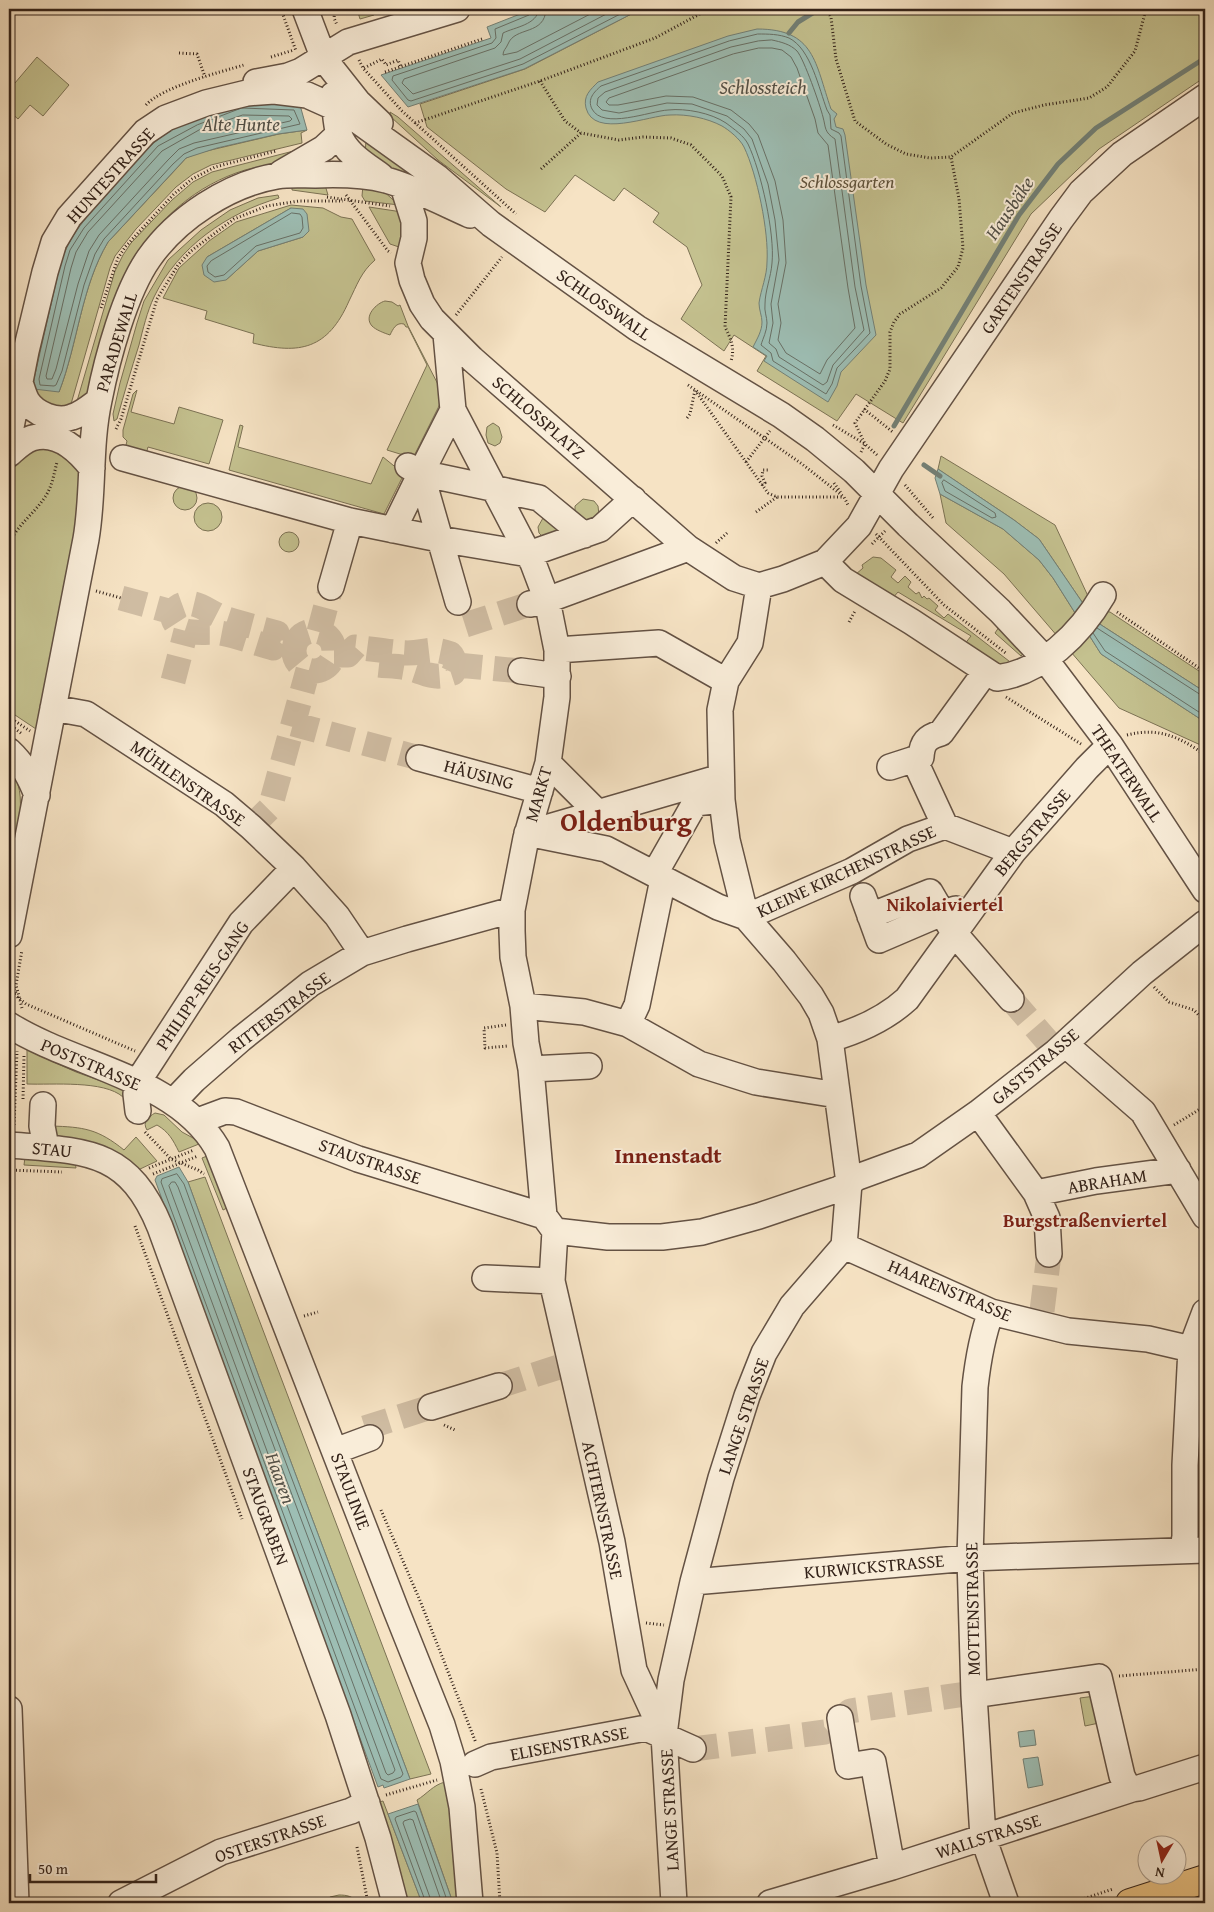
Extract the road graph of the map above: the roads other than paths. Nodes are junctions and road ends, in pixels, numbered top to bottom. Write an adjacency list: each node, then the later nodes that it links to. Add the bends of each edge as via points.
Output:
1 (305, 9): 3 (street)
2 (457, 9): 3 (street, via 348,42)
3 (323, 57): 5 (street); 6 (street, via 288,76 202,96); 9 (street, via 358,102)
4 (1205, 97): 22 (street, GARTENSTRASSE, via 1122,154 1081,192)
5 (336, 108): 6 (street, HUNTESTRASSE, via 306,95 274,91 247,93 206,103); 7 (street); 9 (street, SCHLOSSWALL)
6 (166, 118): 13 (street, HUNTESTRASSE, via 145,132 98,184 69,217 54,242)
7 (339, 134): 8 (street, via 316,153); 10 (street, via 354,155)
8 (277, 176): 10 (street, PARADEWALL, via 353,174); 14 (street, PARADEWALL, via 240,187 206,204 166,236 132,288)
9 (438, 178): 11 (street, SCHLOSSWALL)
10 (394, 183): 11 (street, PARADEWALL); 12 (street, SCHLOSSPLATZ, via 414,221 408,263 412,280 422,304)
11 (491, 224): 22 (street, SCHLOSSWALL, via 636,328 781,415 815,439 844,477)
12 (444, 333): 15 (street); 23 (street, SCHLOSSPLATZ)
13 (20, 383): 14 (street, via 27,401 51,418 70,418); 16 (street, HUNTESTRASSE)
14 (98, 401): 19 (street, PARADEWALL)
15 (452, 410): 20 (street); 21 (street)
16 (9, 437)
17 (9, 454): 19 (street, via 32,438 48,437 75,448)
18 (123, 458): 24 (street)
19 (92, 468): 42 (street, PARADEWALL, via 87,533)
20 (415, 469): 21 (street); 25 (street); 27 (street)
21 (494, 488): 26 (street, via 539,498); 29 (street)
22 (876, 494): 30 (street, GARTENSTRASSE, via 859,526); 37 (street, THEATERWALL, via 1000,611)
23 (633, 499): 26 (street, via 600,529); 28 (street, SCHLOSSPLATZ)
24 (350, 521): 25 (street); 32 (street)
25 (393, 530): 27 (street)
26 (584, 535): 29 (street)
27 (439, 539): 29 (street); 33 (street)
28 (688, 548): 31 (street, SCHLOSSPLATZ, via 734,578); 34 (street)
29 (531, 559): 34 (street, MARKT)
30 (825, 562): 31 (street); 38 (street, via 843,580)
31 (759, 586): 41 (street, via 750,643)
32 (331, 587)
33 (458, 602)
34 (538, 602): 36 (street, MARKT)
35 (1099, 602): 37 (street, via 1072,635)
36 (556, 650): 40 (street, MARKT); 41 (street, via 659,643)
37 (1036, 664): 38 (street, via 1011,676 997,678); 44 (street, THEATERWALL)
38 (986, 671): 47 (street, via 941,733 924,741 921,757)
39 (522, 672): 40 (street)
40 (558, 676): 48 (street, MARKT)
41 (726, 681): 50 (street, via 712,709)
42 (52, 708): 43 (street, PARADEWALL); 57 (street, MÜHLENSTRASSE, via 86,714 180,774 224,804)
43 (41, 743): 45 (street); 52 (street)
44 (1110, 745): 56 (street, BERGSTRASSE); 59 (street, THEATERWALL)
45 (12, 758): 52 (street, via 30,776)
46 (419, 758): 51 (street, HÄUSING)
47 (914, 759): 49 (street); 54 (street, KLEINE KIRCHENSTRASSE)
48 (548, 763): 51 (street, MARKT); 53 (street)
49 (890, 767)
50 (721, 789): 53 (street); 58 (street, via 694,803 658,868); 62 (street, via 727,845)
51 (540, 791): 55 (street, MARKT)
52 (37, 795): 65 (street)
53 (598, 813): 55 (street)
54 (946, 826): 56 (street, KLEINE KIRCHENSTRASSE); 62 (street, KLEINE KIRCHENSTRASSE, via 908,839)
55 (528, 833): 58 (street, MARKT, via 606,849); 61 (street, ACHTERNSTRASSE)
56 (1013, 852): 63 (street, BERGSTRASSE, via 976,903)
57 (294, 868): 66 (street, MÜHLENSTRASSE, via 337,916); 75 (street, PHILIPP-REIS-GANG, via 241,923)
58 (660, 877): 62 (street, MARKT, via 718,907); 69 (street, via 662,884 637,1005)
59 (1205, 890)
60 (867, 906): 63 (street, via 879,940)
61 (512, 910): 66 (street, RITTERSTRASSE); 68 (street, ACHTERNSTRASSE, via 513,957)
62 (746, 917): 71 (street, via 811,996)
63 (945, 918): 67 (street); 71 (street, via 914,990 897,1008 870,1024)
64 (1205, 923): 72 (street, GASTSTRASSE)
65 (9, 935)
66 (362, 953): 77 (street, RITTERSTRASSE, via 310,984)
67 (1011, 999)
68 (524, 1024): 69 (street, via 584,1012); 74 (street, ACHTERNSTRASSE)
69 (628, 1024): 76 (street, via 699,1064 756,1082)
70 (13, 1036): 75 (street, POSTSTRASSE, via 32,1039)
71 (830, 1039): 76 (street)
72 (1056, 1046): 79 (street, GASTSTRASSE); 84 (street, via 1143,1112)
73 (589, 1066): 74 (street)
74 (531, 1069): 88 (street, ACHTERNSTRASSE)
75 (137, 1083): 77 (street, POSTSTRASSE); 77 (street, via 137,1121 145,1111)
76 (837, 1095): 85 (street)
77 (172, 1100): 80 (street, STAULINIE)
78 (33, 1105): 82 (street, via 42,1126)
79 (978, 1113): 85 (street, GASTSTRASSE, via 918,1155); 86 (street)
80 (198, 1121): 88 (street, STAUSTRASSE, via 225,1112 236,1112 358,1159); 99 (street, STAULINIE, via 217,1148)
81 (11, 1137): 82 (street, STAU)
82 (46, 1148): 83 (street, STAU)
83 (94, 1156): 111 (street, STAUGRABEN, via 128,1176 152,1209 320,1663)
84 (1178, 1170): 86 (street, ABRAHAM); 87 (street)
85 (849, 1183): 88 (street, GASTSTRASSE, via 840,1189 759,1216 702,1232 662,1237 617,1237); 89 (street)
86 (1036, 1193): 90 (street, via 1047,1218)
87 (1205, 1216)
88 (550, 1223): 92 (street, ACHTERNSTRASSE)
89 (844, 1246): 93 (street, HAARENSTRASSE); 102 (street, LANGE STRASSE, via 792,1306 764,1353 747,1396)
90 (1049, 1254)
91 (485, 1278): 92 (street)
92 (552, 1282): 106 (street, ACHTERNSTRASSE, via 565,1366 612,1542 634,1670)
93 (991, 1312): 95 (street, HAARENSTRASSE, via 1041,1318 1068,1331 1148,1339); 101 (street, MOTTENSTRASSE, via 980,1351 975,1386)
94 (1205, 1312): 95 (street)
95 (1198, 1352): 100 (street, via 1186,1428 1185,1536)
96 (499, 1386): 97 (street)
97 (425, 1414)
98 (367, 1433): 99 (street)
99 (333, 1445): 118 (street, STAULINIE, via 453,1761 462,1807)
100 (1194, 1550): 101 (street, KURWICKSTRASSE)
101 (970, 1558): 102 (street, KURWICKSTRASSE); 103 (street, MOTTENSTRASSE)
102 (693, 1582): 106 (street, LANGE STRASSE, via 671,1680)
103 (974, 1695): 110 (street, via 1099,1677 1122,1776 1127,1786); 112 (street, MOTTENSTRASSE)
104 (9, 1709): 115 (street)
105 (840, 1718): 113 (street, via 848,1766 873,1762)
106 (664, 1735): 107 (street, ELISENSTRASSE); 108 (street, ELISENSTRASSE, via 646,1728 491,1757); 119 (street, LANGE STRASSE)
107 (693, 1749)
108 (475, 1764)
109 (1205, 1767): 110 (street, WALLSTRASSE)
110 (1132, 1788): 112 (street, WALLSTRASSE)
111 (366, 1804): 116 (street, OSTERSTRASSE, via 221,1852); 117 (street, STAUGRABEN)
112 (983, 1837): 113 (street, WALLSTRASSE); 121 (street, MOTTENSTRASSE)
113 (892, 1867): 120 (street, WALLSTRASSE)
114 (1205, 1880): 122 (main road)
115 (16, 1903)
116 (121, 1903)
117 (395, 1903)
118 (470, 1903)
119 (674, 1903)
120 (770, 1903)
121 (1006, 1903)
122 (1130, 1903)

